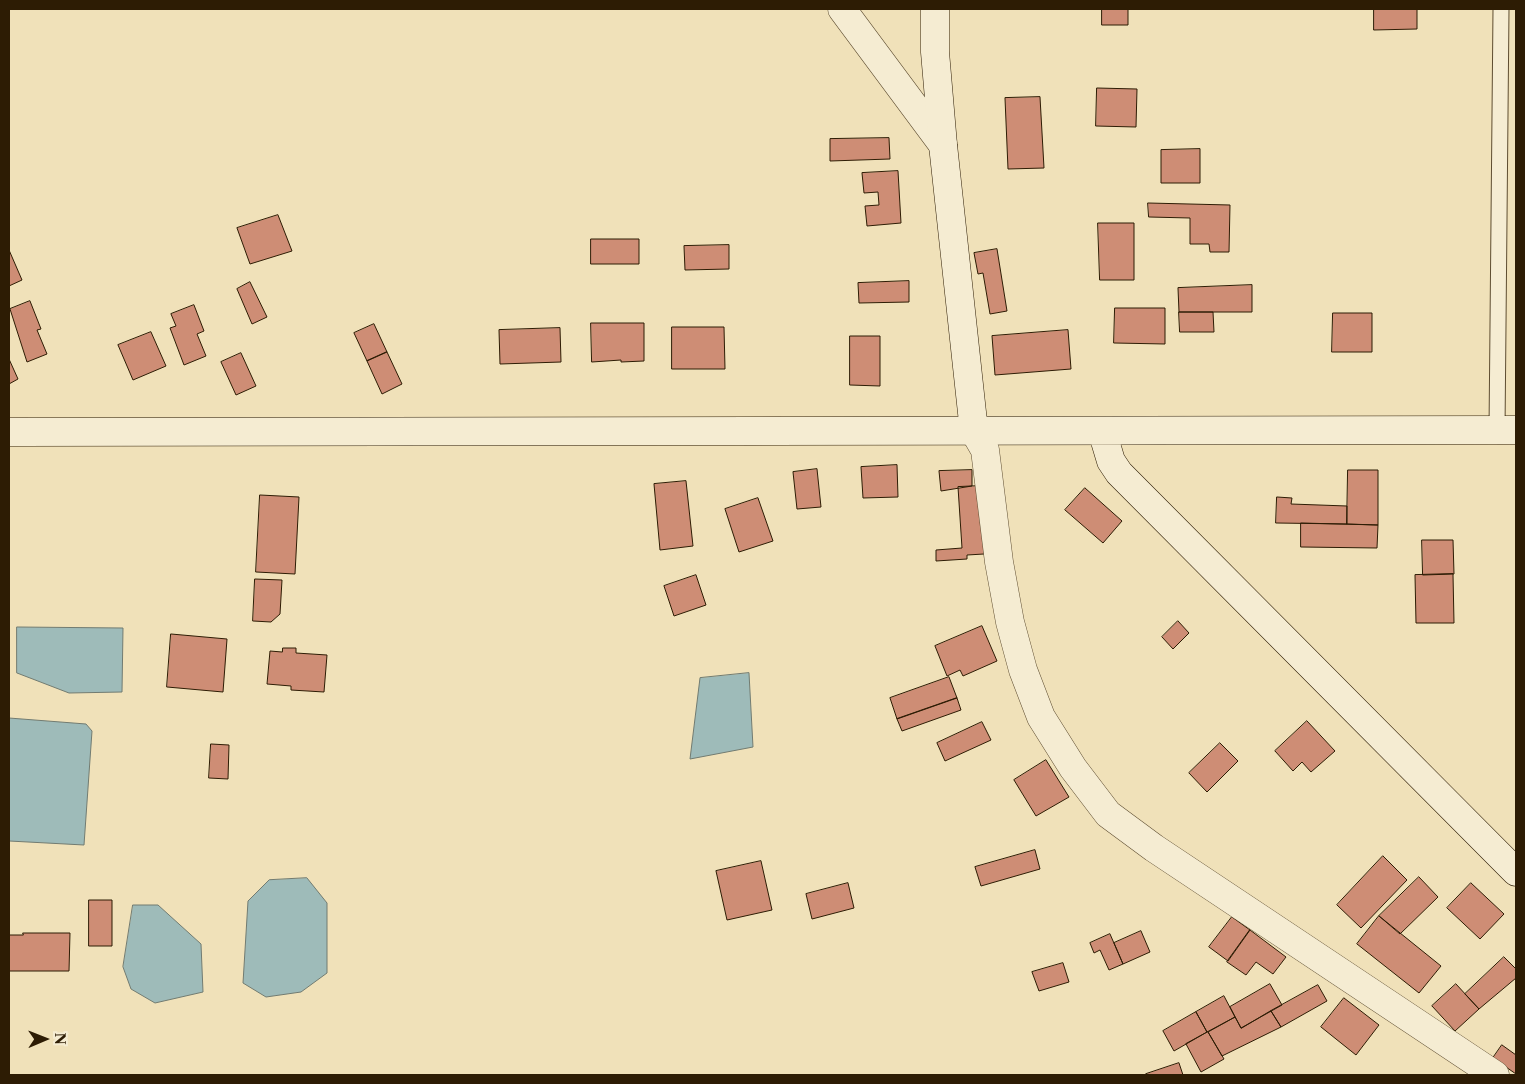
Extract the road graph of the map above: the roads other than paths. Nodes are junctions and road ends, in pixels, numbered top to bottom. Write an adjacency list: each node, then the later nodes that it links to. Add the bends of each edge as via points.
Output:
1 (842, 9): 4 (street)
2 (935, 9): 4 (street, via 935,52)
3 (1501, 9): 5 (lane)
4 (943, 145): 6 (street)
5 (1507, 430): 7 (street)
6 (974, 431): 7 (street); 8 (street); 10 (street, via 985,450 999,562 1023,670 1041,717 1073,768 1108,814)
7 (1102, 431): 9 (street, via 1111,460 1119,473)
8 (9, 432)
9 (1516, 872)
10 (1495, 1075)

